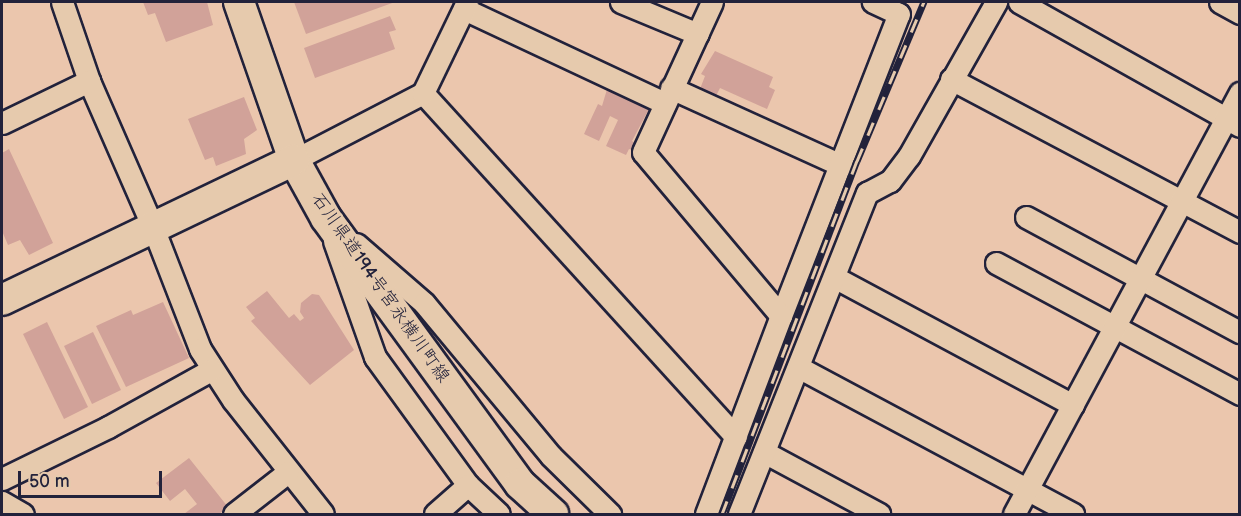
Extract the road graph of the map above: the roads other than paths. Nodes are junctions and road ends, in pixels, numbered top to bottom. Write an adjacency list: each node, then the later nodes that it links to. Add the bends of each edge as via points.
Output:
1 (63, 2): 13 (street)
2 (239, 2): 19 (main road, 石川県道194号宮永横川町線)
3 (621, 2): 11 (street)
4 (712, 2): 11 (street)
5 (873, 2): 20 (street, via 899,14)
6 (996, 2): 12 (street)
7 (1019, 2): 17 (street)
8 (1220, 2): 10 (street)
9 (466, 5): 14 (street); 16 (street)
10 (1239, 13)
11 (698, 34): 16 (street)
12 (951, 79): 21 (street); 27 (street, via 909,156 890,181 867,193)
13 (89, 81): 18 (street); 24 (street)
14 (423, 93): 19 (street); 37 (street)
15 (1239, 93): 17 (street)
16 (668, 96): 20 (street); 30 (street, via 643,152)
17 (1232, 122): 21 (street)
18 (2, 123)
19 (294, 160): 22 (main road, 石川県道194号宮永横川町線); 24 (main road)
20 (840, 165): 30 (street)
21 (1181, 201): 25 (street); 28 (street)
22 (326, 218): 41 (street, via 375,357); 49 (main road, 石川県道194号宮永横川町線, via 520,484); 50 (street, via 424,303 551,456)
23 (1026, 218): 28 (street)
24 (152, 225): 29 (main road); 34 (street)
25 (1239, 232)
26 (996, 263): 31 (street)
27 (834, 277): 33 (street); 36 (street)
28 (1142, 278): 31 (street); 32 (street)
29 (2, 300)
30 (781, 316): 37 (street)
31 (1114, 327): 35 (street); 36 (street)
32 (1239, 332)
33 (798, 367): 38 (street); 42 (street)
34 (211, 370): 39 (street); 40 (street)
35 (1239, 394)
36 (1073, 405): 42 (street)
37 (736, 437): 51 (street)
38 (764, 453): 52 (street); 53 (street)
39 (288, 472): 45 (street); 46 (street)
40 (2, 479)
41 (468, 485): 47 (street); 48 (street)
42 (1027, 490): 54 (street); 55 (street)
43 (2, 502): 44 (street)
44 (23, 514)
45 (234, 514)
46 (323, 514)
47 (435, 514)
48 (499, 514)
49 (554, 514)
50 (610, 514)
51 (706, 514)
52 (739, 514)
53 (879, 514)
54 (1014, 514)
55 (1073, 514)

